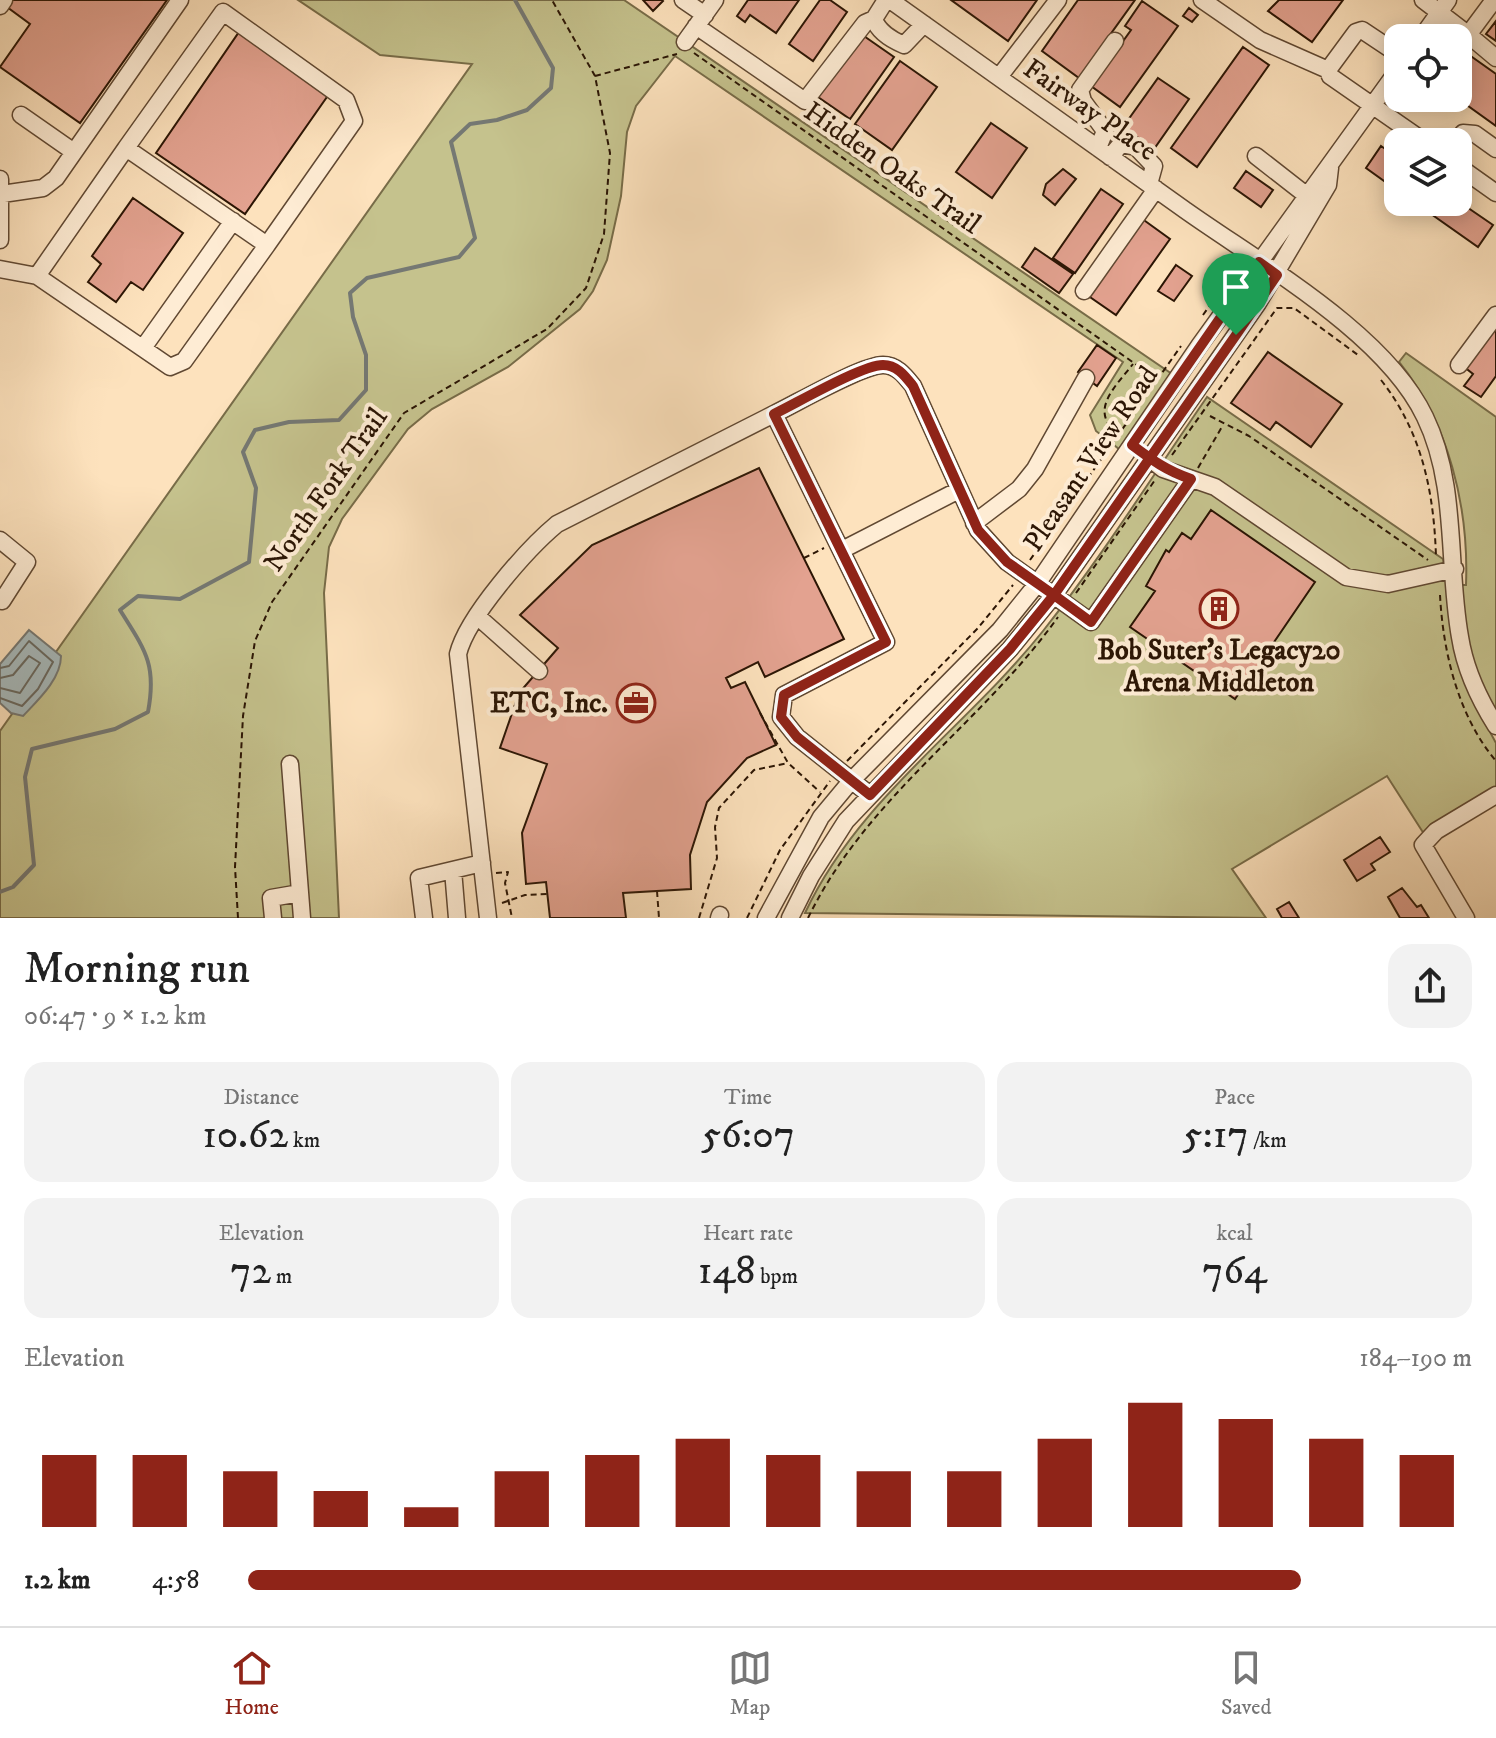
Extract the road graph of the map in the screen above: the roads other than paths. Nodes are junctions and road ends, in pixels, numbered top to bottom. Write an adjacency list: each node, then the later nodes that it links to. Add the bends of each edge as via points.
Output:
1 (4, 0): 10 (street)
2 (180, 0): 32 (street)
3 (683, 0): 13 (street)
4 (715, 0): 13 (street)
5 (888, 0): 12 (street); 14 (street, Fairway Place)
6 (1058, 0): 24 (street)
7 (1202, 0): 23 (street, via 1260,40)
8 (1423, 0): 11 (street)
9 (1494, 0): 17 (street)
10 (0, 6)
11 (1443, 6): 15 (street); 16 (street)
12 (874, 19): 13 (street, via 865,23 805,101); 14 (street, via 876,27 904,45)
13 (700, 21): 20 (street)
14 (924, 24): 24 (street, Fairway Place)
15 (1431, 24)
16 (1458, 24)
17 (1472, 30)
18 (1472, 38): 22 (street)
19 (1115, 41): 33 (street, via 1080,90 1105,131)
20 (685, 42)
21 (1384, 45): 23 (street, via 1362,30 1356,32)
22 (1496, 58)
23 (1328, 70): 26 (street)
24 (999, 77): 33 (street, Fairway Place)
25 (1384, 90): 26 (street, Pleasant View Road)
26 (1373, 105): 28 (street); 35 (street, Pleasant View Road)
27 (21, 115): 32 (street)
28 (1405, 128)
29 (1472, 135): 31 (street)
30 (126, 148): 41 (street); 43 (street, via 223,12 346,100 354,121); 47 (street)
31 (1496, 149)
32 (74, 152): 37 (street, via 43,188)
33 (1104, 152): 38 (street, Fairway Place)
34 (1256, 156): 40 (street)
35 (1330, 168): 40 (street, Pleasant View Road); 46 (street, Pleasant View Road, via 1328,185)
36 (1472, 176): 39 (street)
37 (1, 187): 42 (street)
38 (1152, 187): 44 (street, Fairway Place); 48 (street)
39 (1496, 193)
40 (1306, 195): 44 (street, Pleasant View Road)
41 (233, 221): 43 (street); 50 (street)
42 (0, 240)
43 (267, 245): 50 (street, via 184,361 170,367)
44 (1259, 262): 46 (street, Fairway Place); 61 (street, Pleasant View Road)
45 (0, 269): 47 (street)
46 (1277, 275): 54 (street, Pleasant View Road); 60 (street, Fairway Place, via 1364,339 1405,382 1426,418 1439,456)
47 (37, 276): 50 (street)
48 (1084, 291)
49 (1496, 315): 51 (street)
50 (143, 348)
51 (1459, 365)
52 (1086, 378): 57 (street, via 1035,469 1019,489)
53 (774, 414): 56 (street, via 862,372 883,365 900,370 913,386); 59 (street); 64 (street, via 557,524)
54 (1149, 458): 55 (street); 62 (street, Pleasant View Road)
55 (1191, 479): 60 (street, via 1215,487 1346,577 1388,584); 62 (street, via 1091,622)
56 (957, 491): 57 (street); 59 (street)
57 (974, 523): 61 (street, via 991,547)
58 (0, 540): 63 (street, via 27,562)
59 (840, 546): 68 (street, via 886,642 784,695 781,717)
60 (1455, 569): 66 (street, Fairway Place, via 1459,636 1467,668)
61 (1037, 584): 62 (street); 68 (street, Pleasant View Road, via 1000,630)
62 (1054, 595): 69 (street, Pleasant View Road, via 1010,649)
63 (1, 601)
64 (477, 616): 65 (street); 71 (street, via 463,633 458,654)
65 (539, 671)
66 (1496, 726)
67 (290, 764): 73 (street)
68 (844, 776): 69 (street); 79 (street, Pleasant View Road)
69 (870, 795): 80 (street, Pleasant View Road, via 846,821)
70 (1496, 795): 81 (street, via 1436,831 1423,845)
71 (482, 869): 72 (street); 74 (street)
72 (453, 870): 77 (street, via 419,878); 78 (street)
73 (300, 893): 75 (street, via 271,898); 76 (street)
74 (487, 911)
75 (273, 918)
76 (302, 918)
77 (424, 918)
78 (457, 918)
79 (766, 918)
80 (790, 918)
81 (1466, 918)

